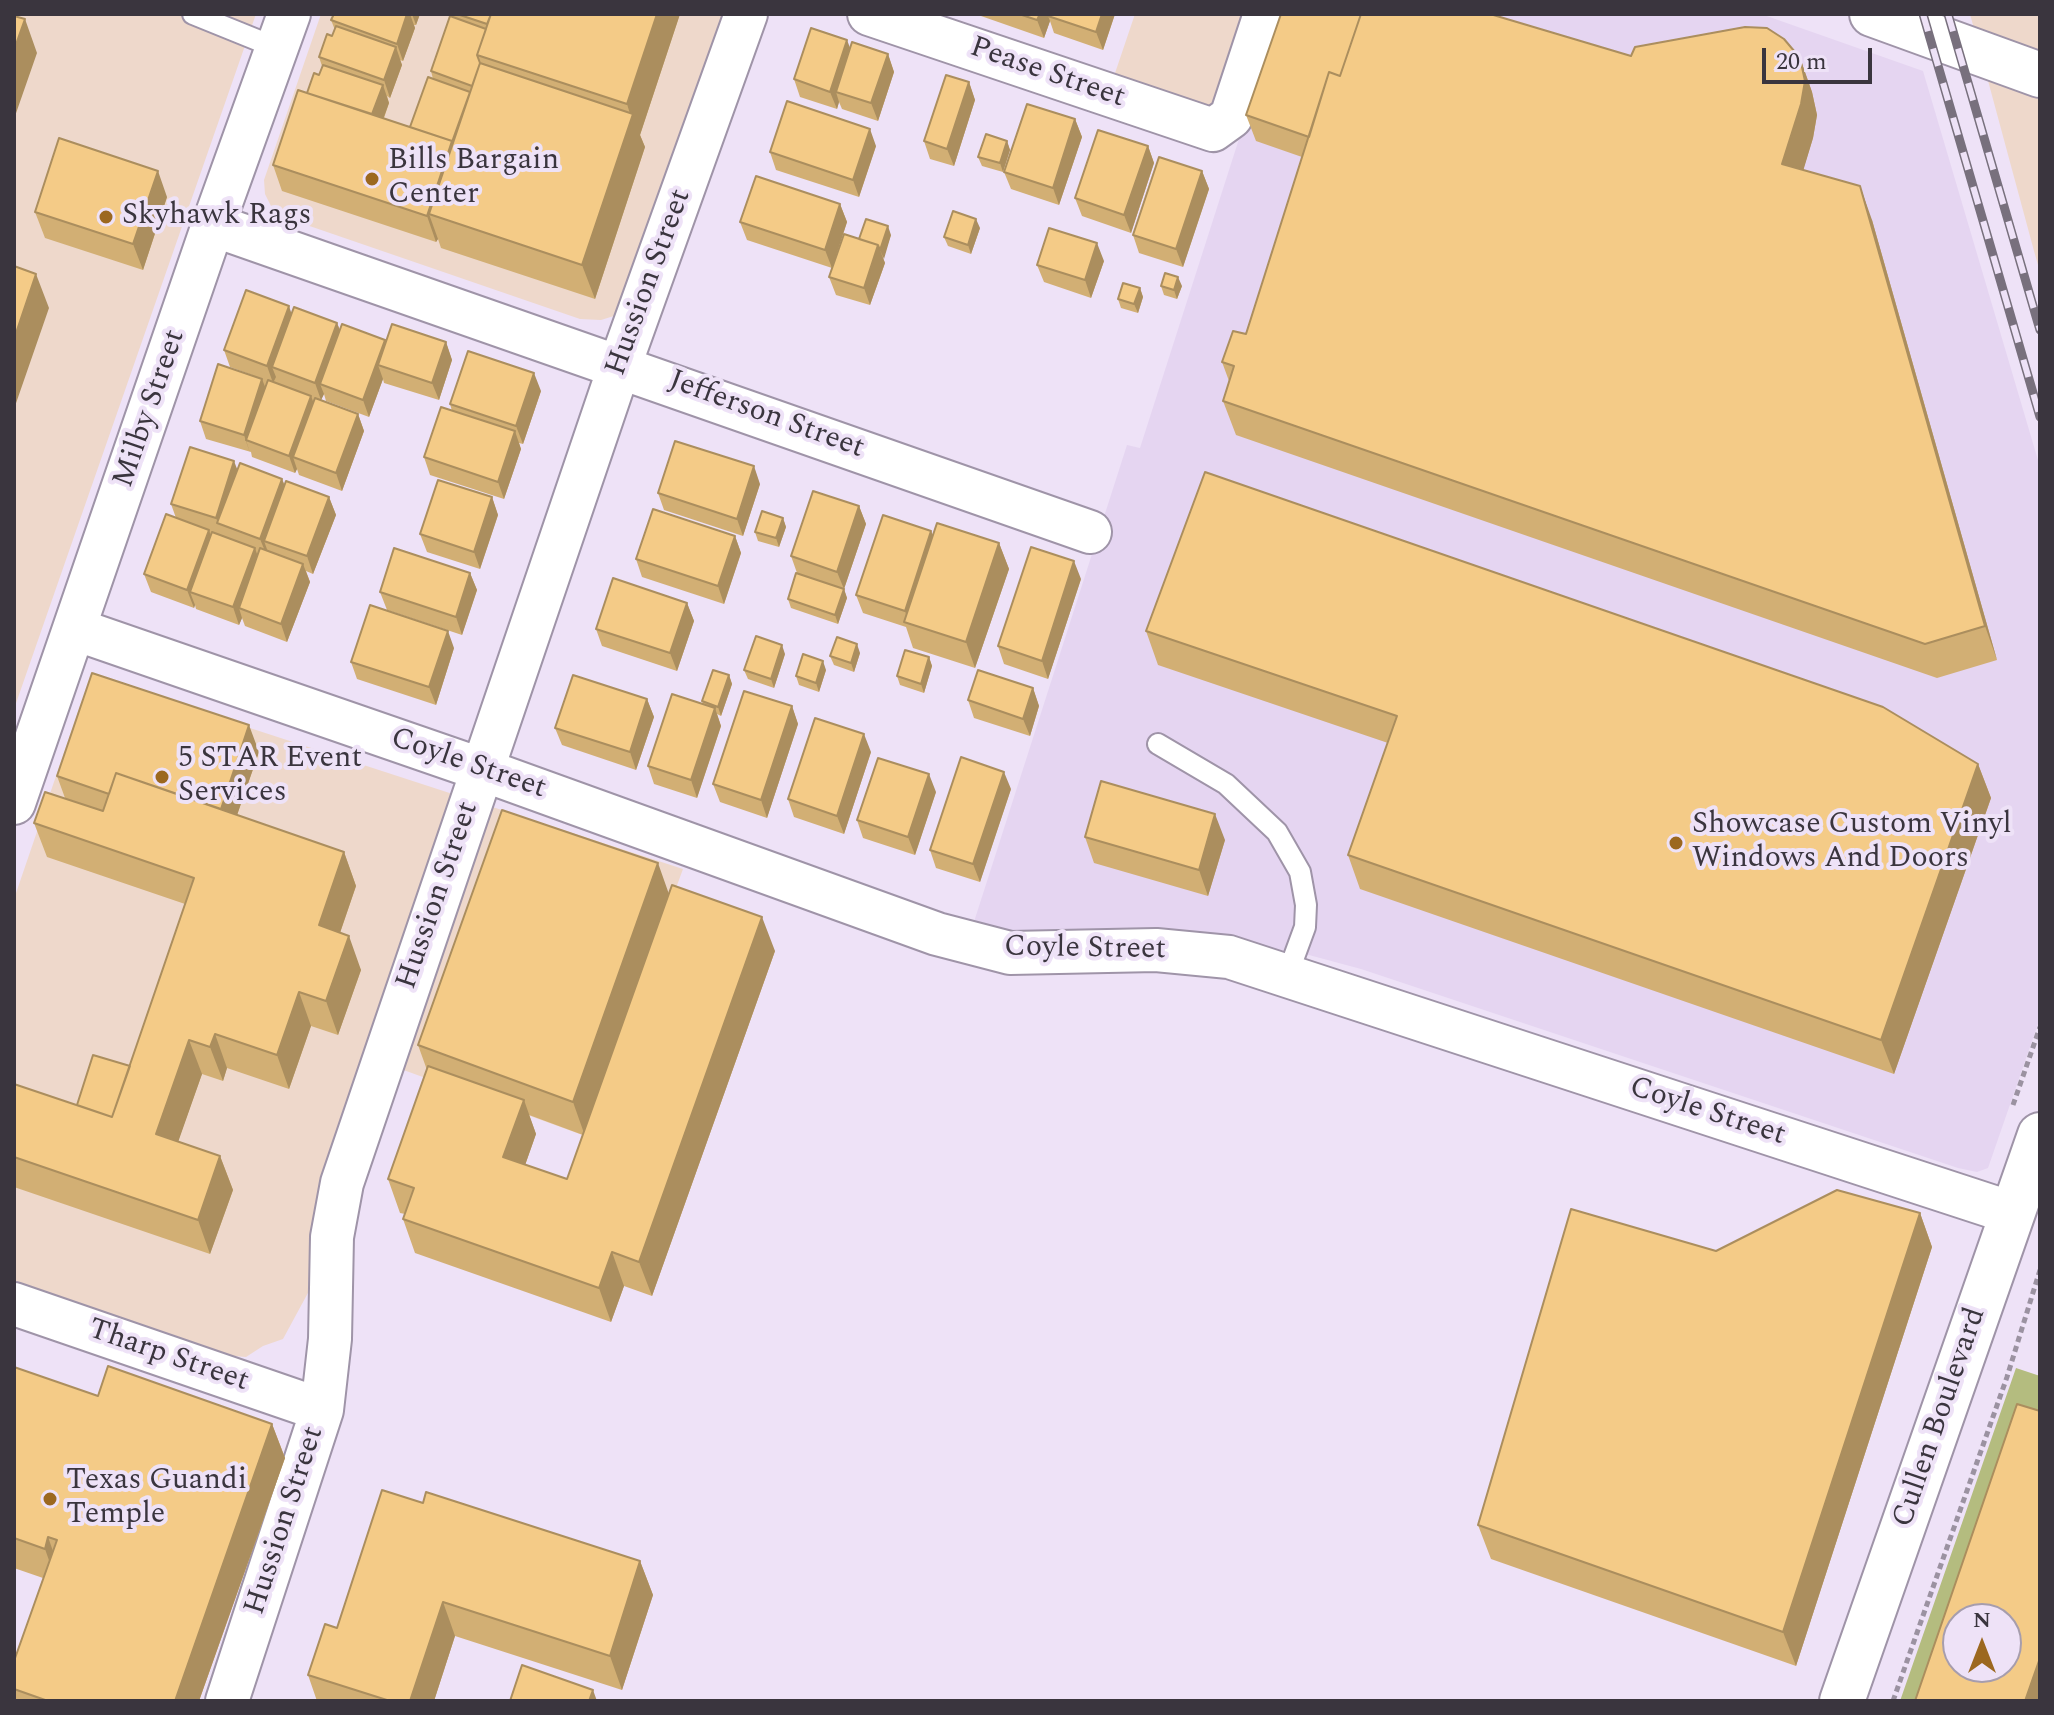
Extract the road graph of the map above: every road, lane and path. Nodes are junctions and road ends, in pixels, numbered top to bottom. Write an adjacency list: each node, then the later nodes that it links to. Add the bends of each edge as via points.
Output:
1 (193, 14): 6 (lane)
2 (746, 14): 9 (street, Hussion Street)
3 (869, 14): 4 (street, Pease Street, via 1213,130 1231,117)
4 (1265, 14)
5 (1872, 14): 7 (street)
6 (283, 31): 8 (street, Milby Street)
7 (2040, 75)
8 (213, 225): 9 (street, Jefferson Street); 11 (street, Milby Street)
9 (620, 365): 10 (street, Jefferson Street); 13 (street, Hussion Street)
10 (1090, 532)
11 (75, 629): 13 (street, Coyle Street); 14 (street, Milby Street)
12 (1158, 744): 15 (lane, via 1226,784 1277,832 1300,872 1305,927)
13 (483, 770): 15 (street, Coyle Street, via 937,934 1010,953 1156,950 1229,957); 20 (street, Hussion Street, via 342,1183 332,1237)
14 (14, 803)
15 (1287, 976): 17 (street, Coyle Street)
16 (2040, 1135): 17 (street, Cullen Boulevard)
17 (2012, 1213): 22 (street, Cullen Boulevard)
18 (2040, 1270): 23 (path)
19 (14, 1304): 20 (street, Tharp Street)
20 (322, 1410): 21 (street, Hussion Street)
21 (227, 1701)
22 (1842, 1701)
23 (1893, 1701)

